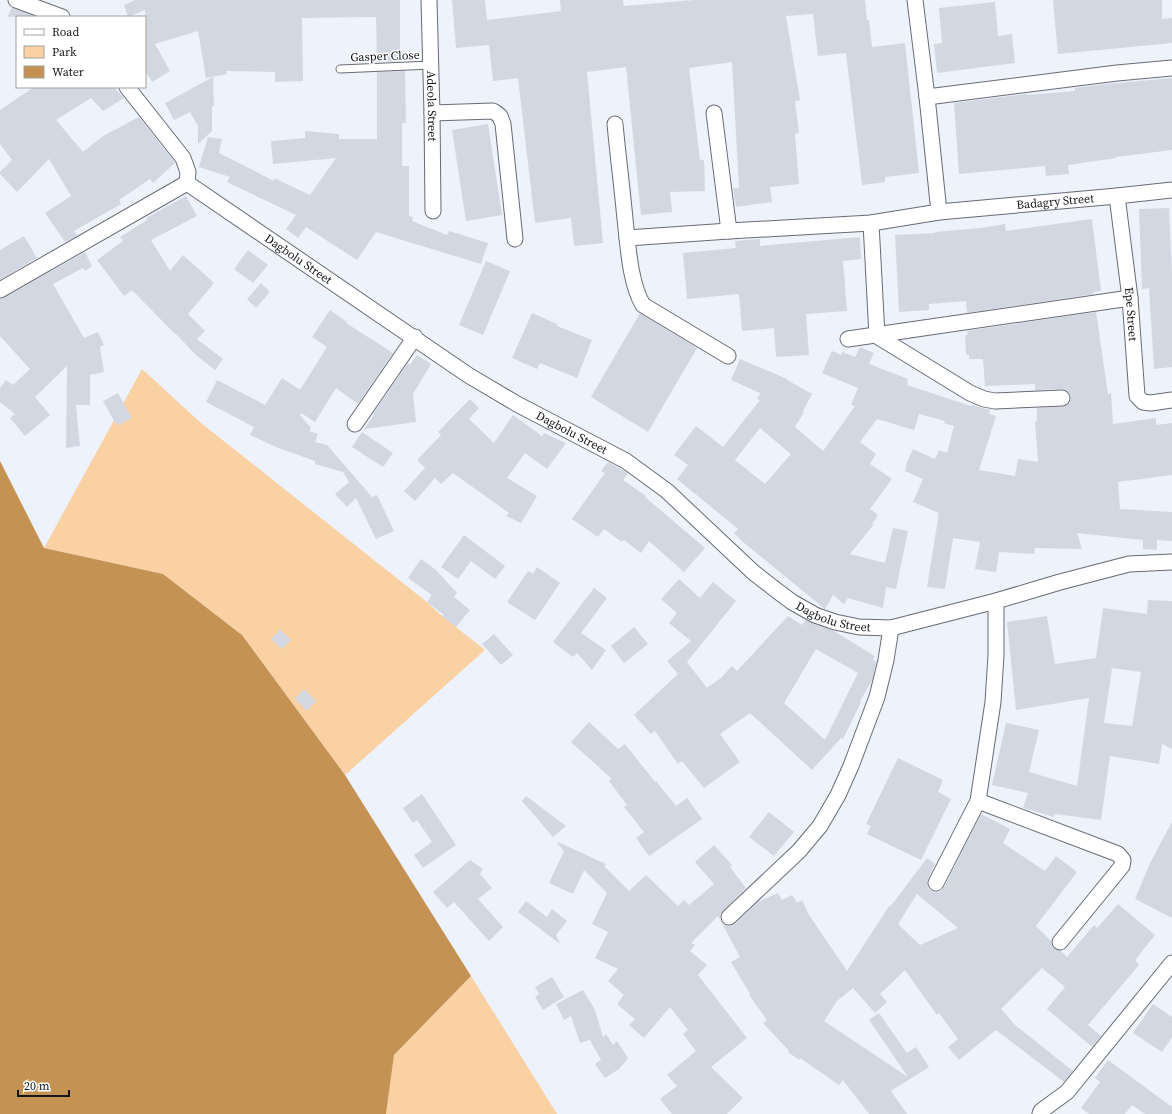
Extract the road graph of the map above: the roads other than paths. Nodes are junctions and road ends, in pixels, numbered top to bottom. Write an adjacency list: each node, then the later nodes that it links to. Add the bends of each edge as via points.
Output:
1 (16, 0): 4 (street)
2 (430, 0): 5 (street, Adeola Street)
3 (915, 0): 9 (street)
4 (59, 16)
5 (431, 65): 7 (lane, Gasper Close); 10 (street, Adeola Street)
6 (1172, 68): 9 (street)
7 (340, 69)
8 (127, 88): 13 (street, via 183,158 188,172)
9 (928, 97): 17 (street)
10 (432, 113): 16 (street, Adeola Street); 21 (street, via 493,111 500,116 503,124)
11 (714, 113): 19 (street)
12 (615, 124): 20 (street)
13 (187, 183): 22 (street); 25 (street, Dagbolu Street)
14 (1172, 190): 15 (street, Badagry Street)
15 (1117, 196): 17 (street, Badagry Street); 23 (street, Epe Street)
16 (433, 211)
17 (939, 212): 18 (street, Badagry Street)
18 (871, 222): 19 (street, Badagry Street); 24 (street)
19 (729, 231): 20 (street, Badagry Street)
20 (627, 238): 27 (street, via 635,289 643,305)
21 (515, 239)
22 (0, 290)
23 (1130, 298): 24 (street); 29 (street, Epe Street, via 1137,396 1143,402)
24 (877, 336): 26 (street); 28 (street, via 984,399 995,401)
25 (415, 337): 30 (street); 33 (street, Dagbolu Street, via 468,375 517,404 626,461 667,491 753,572 792,602 815,615 835,622 859,627)
26 (848, 339)
27 (728, 356)
28 (1062, 398)
29 (1172, 400)
30 (355, 424)
31 (1172, 562): 32 (street, Dagbolu Street, via 1129,564)
32 (996, 601): 33 (street, Dagbolu Street); 34 (street, via 993,702)
33 (891, 628): 36 (street, via 877,697 838,795 820,826 799,851)
34 (978, 801): 35 (street); 37 (street, via 1118,854 1123,860 1122,866)
35 (936, 883)
36 (729, 917)
37 (1060, 942)
38 (1172, 963): 39 (street, via 1067,1092)
39 (1040, 1114)

